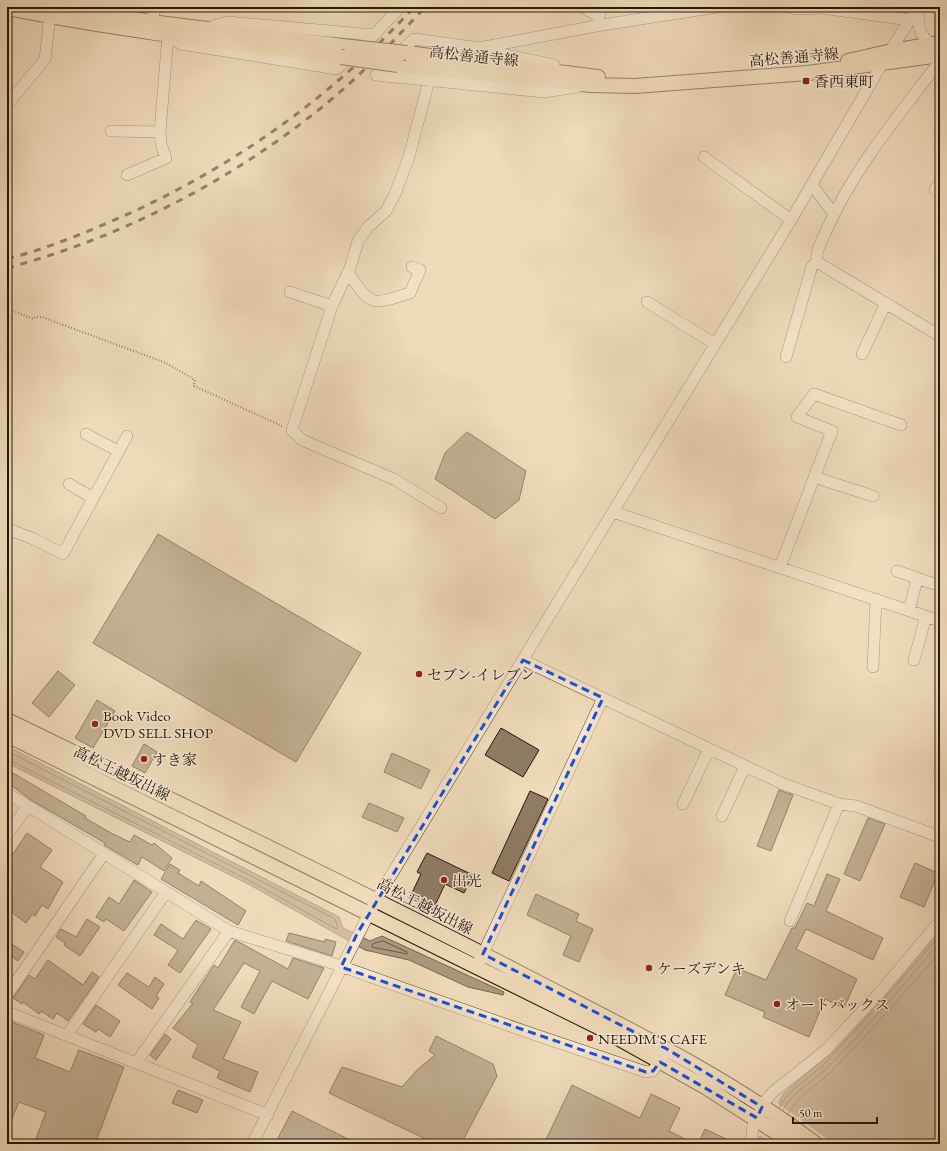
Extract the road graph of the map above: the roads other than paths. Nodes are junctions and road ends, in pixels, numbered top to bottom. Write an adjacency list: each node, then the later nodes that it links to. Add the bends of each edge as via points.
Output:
1 (69, 7): 12 (main road, 高松善通寺線)
2 (156, 7): 12 (street)
3 (400, 7): 15 (street)
4 (583, 7): 10 (street)
5 (717, 7): 10 (street)
6 (788, 7): 11 (street, via 822,8)
7 (918, 7): 11 (street); 17 (street, via 918,28 926,41)
8 (7, 8): 9 (main road, 高松善通寺線)
9 (48, 12): 14 (main road, 高松善通寺線); 25 (street, via 45,59)
10 (599, 16): 18 (street)
11 (910, 20): 16 (street)
12 (151, 22): 13 (main road, 高松善通寺線)
13 (204, 29): 15 (street, via 227,22); 20 (main road, 高松善通寺線, bridge, via 351,47)
14 (168, 35): 15 (street, via 181,44 337,69); 20 (main road, 高松善通寺線, bridge, via 341,57); 27 (street)
15 (374, 35)
16 (899, 45): 17 (main road, 高松善通寺線); 19 (street, via 908,57); 22 (street); 24 (main road, 高松善通寺線, via 843,62 758,71)
17 (938, 47): 19 (main road, 高松善通寺線)
18 (479, 48): 23 (street, via 414,39 376,75); 24 (street, via 588,72)
19 (921, 58): 22 (main road, 高松善通寺線)
20 (403, 59): 24 (main road, 高松善通寺線)
21 (940, 61): 31 (street, via 865,160)
22 (882, 64): 24 (main road, 高松善通寺線, via 695,83 635,86); 30 (street)
23 (429, 80): 24 (street, via 544,92); 35 (street, via 410,157 395,194 386,211 368,227 358,241)
24 (595, 81)
25 (7, 105)
26 (111, 131): 27 (street)
27 (160, 132): 29 (street, via 166,158)
28 (704, 157): 32 (street)
29 (127, 175)
30 (812, 185): 31 (street); 32 (street)
31 (834, 214): 33 (street, via 816,254)
32 (791, 220): 41 (street)
33 (817, 262): 38 (street); 43 (street, via 812,266)
34 (412, 267): 35 (street, via 420,270 410,293 385,301 374,301 365,297)
35 (348, 272): 39 (street)
36 (290, 292): 39 (street)
37 (647, 302): 41 (street)
38 (886, 303): 40 (street); 42 (street)
39 (332, 306): 52 (street, via 292,430 302,440 396,480)
40 (940, 336)
41 (715, 344): 53 (street)
42 (862, 354)
43 (786, 357)
44 (901, 425): 48 (street, via 814,394 797,417 832,431)
45 (86, 434): 47 (street)
46 (127, 436): 47 (street)
47 (118, 451): 51 (street)
48 (814, 477): 50 (street); 55 (street)
49 (69, 484): 51 (street)
50 (874, 496)
51 (93, 498): 54 (street, via 63,554)
52 (441, 508)
53 (613, 512): 55 (street); 63 (street)
54 (7, 529)
55 (780, 567): 59 (street)
56 (897, 571): 57 (street)
57 (917, 579): 58 (street); 60 (street)
58 (934, 584)
59 (876, 599): 60 (street); 65 (street)
60 (909, 610): 61 (street)
61 (926, 616): 62 (street); 64 (street)
62 (940, 621)
63 (523, 660): 66 (street); 80 (street)
64 (914, 660)
65 (873, 667)
66 (603, 698): 69 (street); 85 (street)
67 (7, 720): 80 (main road, 高松王越坂出線)
68 (7, 735): 81 (main road, 高松王越坂出線)
69 (709, 749): 70 (street); 72 (street)
70 (745, 766): 73 (street, via 781,783); 75 (street)
71 (7, 793): 74 (street)
72 (683, 804)
73 (839, 804): 77 (street, via 856,806); 82 (street)
74 (27, 807): 76 (street); 78 (street)
75 (722, 816)
76 (7, 836)
77 (940, 838)
78 (104, 855): 79 (street); 88 (street)
79 (166, 892): 84 (street); 90 (street)
80 (376, 900): 81 (street); 85 (main road, 高松王越坂出線)
81 (368, 914): 86 (street); 87 (main road, 高松王越坂出線)
82 (790, 921)
83 (940, 921): 94 (street, via 881,991 826,1050 773,1092)
84 (229, 932): 86 (street); 93 (street)
85 (483, 954): 87 (street); 91 (main road, 高松王越坂出線)
86 (341, 967): 92 (street, via 646,1072 653,1071); 95 (street)
87 (476, 968): 92 (main road, 高松王越坂出線, via 598,1027)
88 (7, 995)
89 (7, 1012): 90 (street)
90 (67, 1035): 93 (street)
91 (667, 1049): 92 (street); 94 (main road, 高松王越坂出線)
92 (660, 1061): 94 (main road, 高松王越坂出線, via 707,1088)
93 (136, 1063): 95 (street)
94 (762, 1114): 97 (street); 98 (main road, 高松王越坂出線); 99 (main road, 高松王越坂出線)
95 (268, 1115): 96 (street)
96 (252, 1144)
97 (749, 1144)
98 (794, 1144)
99 (816, 1144)

